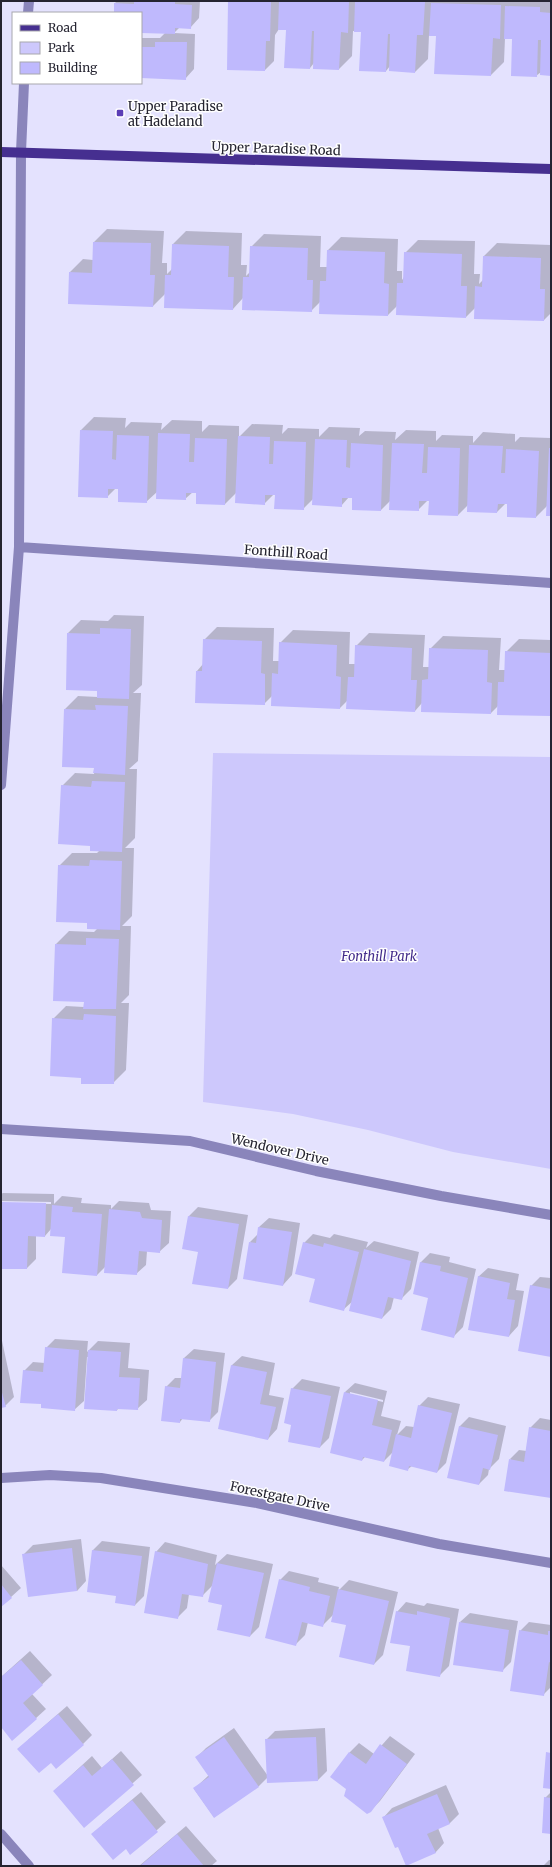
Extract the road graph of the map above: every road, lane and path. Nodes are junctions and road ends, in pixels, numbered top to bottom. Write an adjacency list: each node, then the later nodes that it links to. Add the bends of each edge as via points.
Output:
1 (29, 1): 2 (street)
2 (28, 12)
3 (24, 84): 5 (street)
4 (1, 152): 5 (main road, Upper Paradise Road)
5 (21, 152): 6 (main road, Upper Paradise Road); 7 (street)
6 (551, 170)
7 (18, 547): 8 (street, Fonthill Road); 9 (street)
8 (551, 583)
9 (1, 785)
10 (1, 1129): 11 (street, Wendover Drive, via 190,1140 316,1171)
11 (551, 1215)
12 (1, 1478): 13 (street, Forestgate Drive, via 50,1475 101,1478 257,1503 439,1544)
13 (551, 1562)
14 (1, 1834): 15 (street)
15 (29, 1866)

